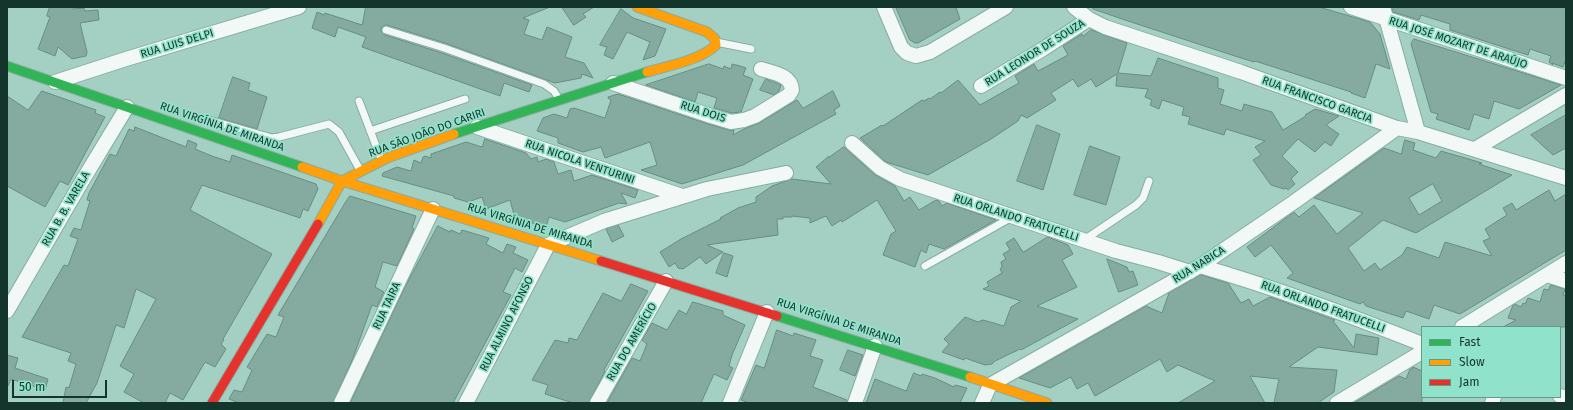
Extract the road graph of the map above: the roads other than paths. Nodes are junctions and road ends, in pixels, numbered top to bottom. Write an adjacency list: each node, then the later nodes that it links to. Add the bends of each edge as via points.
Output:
1 (299, 7): 15 (street, RUA LUIS DELPI)
2 (637, 7): 10 (street, via 700,29 711,35)
3 (884, 7): 4 (street, via 901,47 907,53 916,56 930,52)
4 (1006, 7)
5 (1074, 7): 8 (street, RUA FRANCISCO GARCIA)
6 (1351, 7): 7 (street, RUA JOSÉ MOZART DE ARAÚJO)
7 (1385, 13): 14 (street, RUA JOSÉ MOZART DE ARAÚJO); 27 (street)
8 (1089, 19): 17 (street, RUA LEONOR DE SOUZA); 25 (street, RUA FRANCISCO GARCIA)
9 (386, 30): 20 (lane, via 544,84 551,88)
10 (716, 42): 11 (lane); 16 (street, RUA SÃO JOÃO DO CARIRI, via 716,46 710,51 699,56)
11 (751, 49)
12 (7, 66): 15 (street, RUA VIRGÍNIA DE MIRANDA)
13 (761, 69): 16 (street, RUA DOIS, via 788,78 792,90 789,95 755,116 738,122 711,116)
14 (1566, 78)
15 (55, 82): 22 (street, RUA VIRGÍNIA DE MIRANDA)
16 (614, 83): 20 (street, RUA SÃO JOÃO DO CARIRI)
17 (981, 86)
18 (1566, 94): 29 (street)
19 (465, 99): 26 (lane)
20 (559, 99): 24 (street, RUA SÃO JOÃO DO CARIRI)
21 (359, 102): 26 (lane)
22 (127, 107): 34 (street, RUA VIRGÍNIA DE MIRANDA); 47 (street, RUA B. B. VARELA)
23 (206, 119): 31 (lane, via 272,138 329,124 339,132)
24 (477, 127): 30 (street, RUA SÃO JOÃO DO CARIRI); 36 (street, RUA NICOLA VENTURINI)
25 (1397, 128): 27 (street, RUA FRANCISCO GARCIA); 43 (street, RUA NABICA)
26 (370, 132): 30 (lane)
27 (1418, 132): 29 (street, RUA FRANCISCO GARCIA)
28 (852, 142): 38 (street, RUA ORLANDO FRATUCELLI, via 880,168 900,179)
29 (1475, 149): 33 (street, RUA FRANCISCO GARCIA)
30 (382, 161): 31 (street, RUA SÃO JOÃO DO CARIRI)
31 (360, 171): 34 (street, RUA SÃO JOÃO DO CARIRI)
32 (786, 173): 36 (street)
33 (1566, 178)
34 (342, 181): 37 (street, RUA VIRGÍNIA DE MIRANDA); 55 (street)
35 (1149, 182): 39 (lane, via 1143,198 1136,205)
36 (682, 196): 40 (street, via 604,221)
37 (433, 209): 40 (street, RUA VIRGÍNIA DE MIRANDA); 56 (street, RUA TAIRA)
38 (1012, 217): 39 (street, RUA ORLANDO FRATUCELLI); 42 (lane)
39 (1084, 240): 43 (street, RUA ORLANDO FRATUCELLI)
40 (548, 245): 45 (street, RUA VIRGÍNIA DE MIRANDA); 57 (street, RUA ALMINO AFONSO)
41 (1566, 263): 44 (street)
42 (925, 266)
43 (1195, 269): 50 (street, RUA ORLANDO FRATUCELLI, via 1266,286); 53 (street, RUA NABICA)
44 (1547, 275): 46 (street); 49 (street)
45 (666, 281): 48 (street, RUA VIRGÍNIA DE MIRANDA); 58 (street, RUA DO AMERÍCIO)
46 (1566, 281)
47 (7, 311)
48 (767, 312): 51 (street, RUA VIRGÍNIA DE MIRANDA); 54 (street)
49 (1464, 326)
50 (1421, 344)
51 (875, 346): 53 (street, RUA VIRGÍNIA DE MIRANDA); 59 (street)
52 (1421, 353): 62 (street)
53 (990, 385): 60 (street); 61 (street, RUA VIRGÍNIA DE MIRANDA)
54 (733, 402)
55 (212, 403)
56 (341, 403)
57 (466, 403)
58 (597, 403)
59 (855, 403)
60 (982, 403)
61 (1047, 403)
62 (1337, 403)

